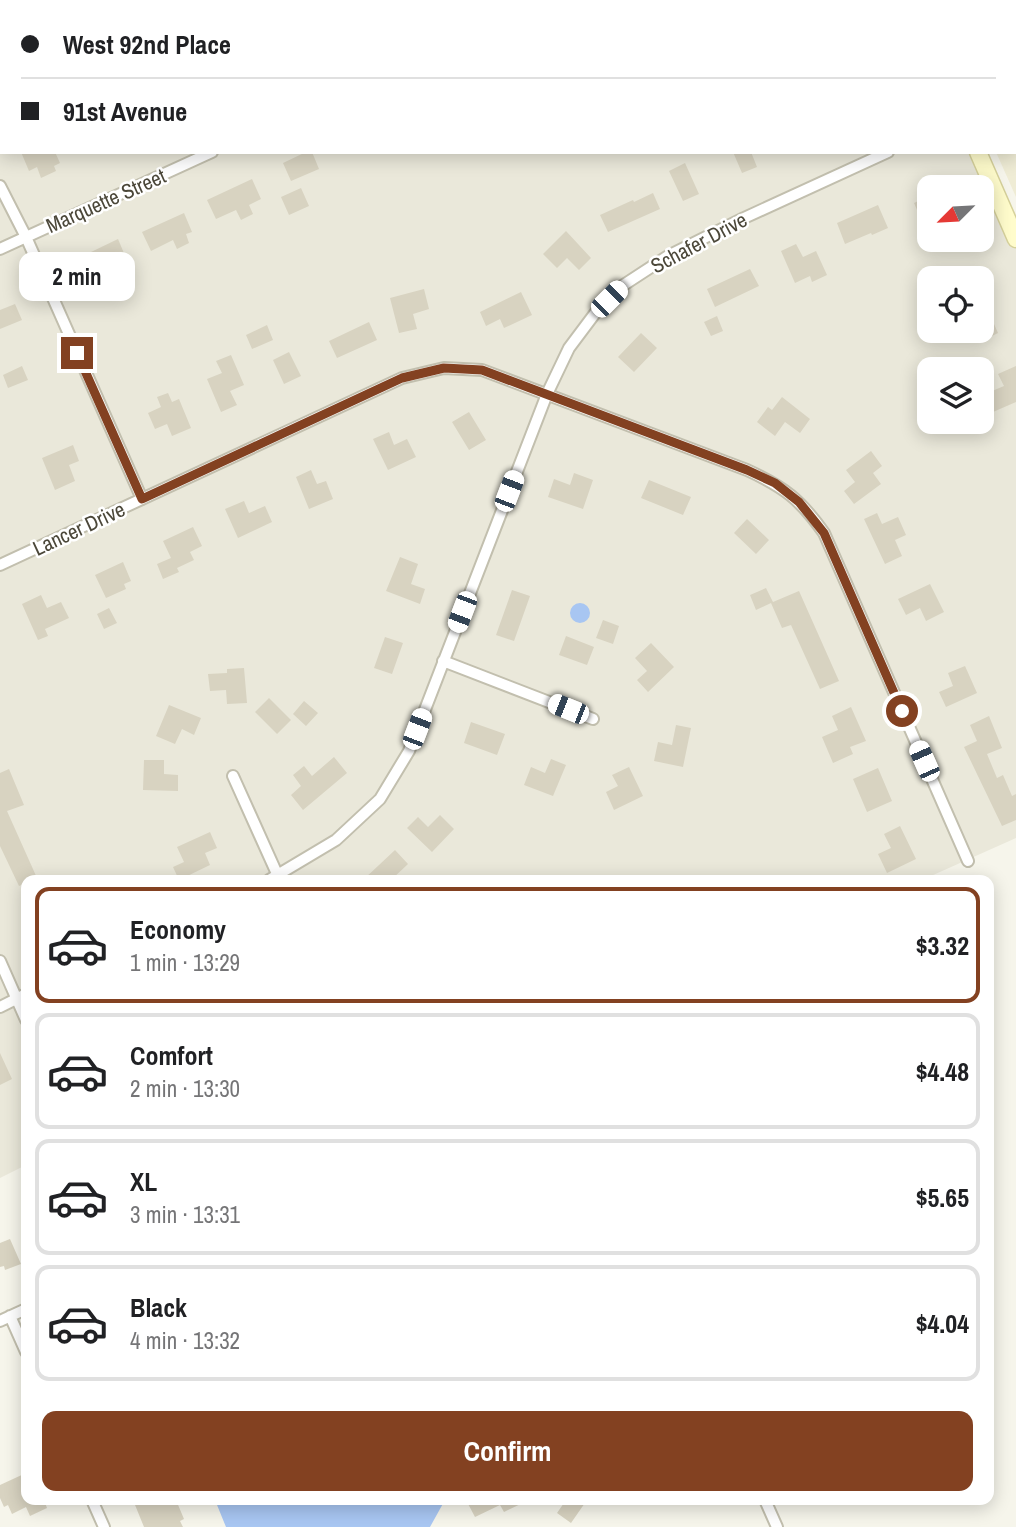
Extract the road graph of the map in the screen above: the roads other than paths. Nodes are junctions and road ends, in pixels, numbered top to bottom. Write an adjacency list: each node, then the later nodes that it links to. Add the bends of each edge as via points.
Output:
1 (205, 154): 5 (street, Marquette Street)
2 (884, 154): 8 (street, Schafer Drive, via 668,256 622,286 569,348)
3 (979, 154): 6 (street)
4 (0, 186): 5 (street)
5 (26, 237): 7 (street, Marquette Street); 9 (street)
6 (1016, 239)
7 (0, 249)
8 (547, 394): 9 (street, Lancer Drive, via 482,370 444,368 402,378); 11 (street, Schafer Drive); 14 (street, Lancer Drive, via 747,470 775,483 799,502 828,542)
9 (142, 499): 10 (street, Lancer Drive)
10 (0, 565)
11 (443, 661): 12 (street); 16 (street, Schafer Drive, via 409,751 380,799 336,840)
12 (593, 719)
13 (233, 776): 15 (street)
14 (968, 861)
15 (272, 875)
16 (278, 875)
17 (0, 961): 18 (street)
18 (21, 997): 19 (street)
19 (0, 1007)
20 (21, 1311): 21 (street)
21 (5, 1319): 22 (street)
22 (21, 1344)
23 (94, 1505): 25 (street)
24 (767, 1505): 26 (street)
25 (104, 1527)
26 (777, 1527)

